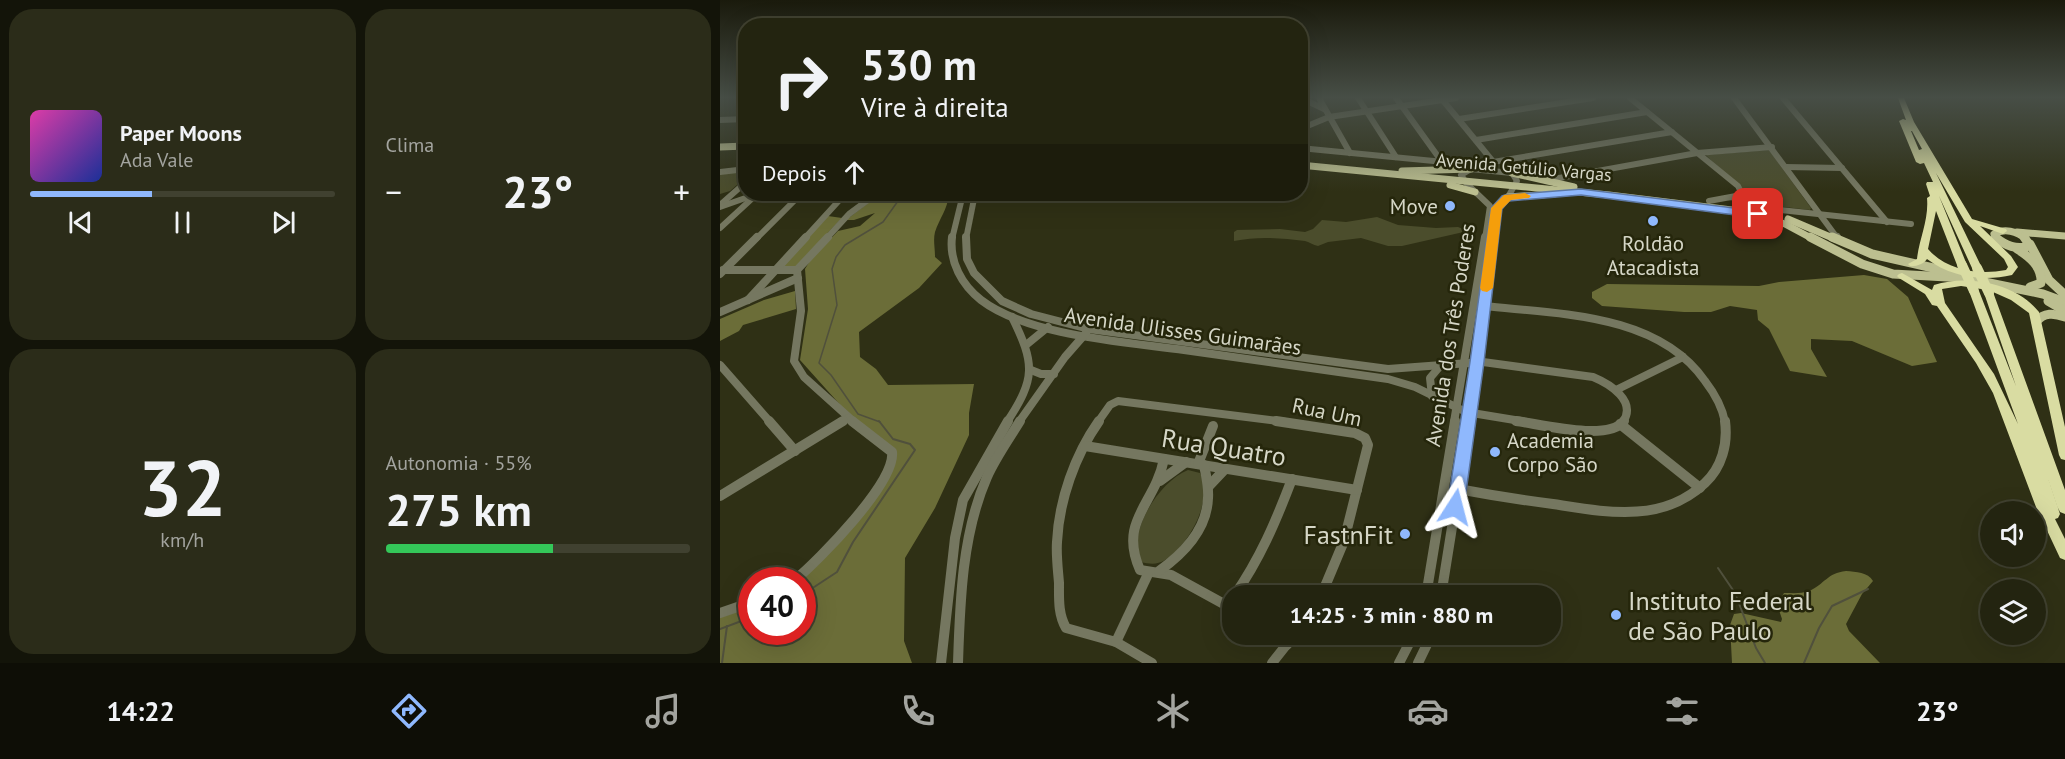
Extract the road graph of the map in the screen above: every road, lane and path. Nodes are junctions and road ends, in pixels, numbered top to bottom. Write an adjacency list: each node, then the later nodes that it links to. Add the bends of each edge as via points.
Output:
1 (1336, 129): 18 (street)
2 (1378, 129): 20 (street)
3 (1418, 129): 22 (street)
4 (1468, 129): 13 (street)
5 (1544, 129): 13 (street)
6 (1668, 129): 12 (street)
7 (1758, 129): 16 (street)
8 (1809, 129): 26 (street)
9 (1907, 129): 36 (highway)
10 (1913, 129): 121 (highway, bridge, via 1989,293)
11 (1914, 129): 53 (highway)
12 (1672, 132): 19 (street); 23 (street)
13 (1476, 140): 23 (street)
14 (738, 146): 15 (main road)
15 (720, 147)
16 (1772, 147): 19 (street); 25 (street)
17 (1308, 149): 18 (street)
18 (1350, 153): 20 (street)
19 (1697, 153): 35 (street); 50 (street, via 1741,192)
20 (1396, 157): 22 (street)
21 (1308, 161): 29 (main road, Avenida Getúlio Vargas)
22 (1442, 162): 23 (street)
23 (1494, 162): 31 (street)
24 (1308, 166): 33 (main road, Avenida Getúlio Vargas)
25 (1786, 167): 26 (street); 54 (street)
26 (1842, 168): 58 (street)
27 (1471, 169): 29 (main road); 31 (street, Avenida Getúlio Vargas); 34 (street, via 1463,173)
28 (738, 170): 30 (street)
29 (1399, 171): 34 (main road, Avenida Getúlio Vargas)
30 (720, 172)
31 (1499, 172): 32 (street, Avenida Getúlio Vargas)
32 (1512, 173): 35 (main road); 37 (street, via 1517,178)
33 (1430, 179): 34 (main road, Avenida Getúlio Vargas); 40 (main road)
34 (1464, 180): 37 (main road, Avenida Getúlio Vargas); 40 (street, Avenida dos Três Poderes)
35 (1547, 180): 39 (main road)
36 (1928, 180): 67 (highway, via 1933,205); 122 (highway, bridge, via 2014,395)
37 (1515, 184): 39 (main road, Avenida Getúlio Vargas); 42 (street, Avenida dos Três Poderes)
38 (738, 189): 51 (street)
39 (1578, 189): 42 (main road); 50 (main road, Avenida Getúlio Vargas); 55 (main road, Avenida Getúlio Vargas)
40 (1475, 192): 41 (street, Avenida dos Três Poderes)
41 (1484, 198): 42 (street); 94 (street, Avenida dos Três Poderes, via 1490,206)
42 (1507, 198): 82 (street, Avenida dos Três Poderes, via 1497,208)
43 (738, 200): 51 (street)
44 (750, 201): 60 (street)
45 (794, 201): 72 (street)
46 (839, 201): 70 (street)
47 (867, 201): 73 (street, via 849,214)
48 (961, 201): 80 (street, Avenida Ulisses Guimarães, via 951,245 953,263 960,278)
49 (973, 201): 77 (street, Avenida Ulisses Guimarães, via 965,242 968,259 974,273)
50 (1709, 201): 52 (main road, Avenida Getúlio Vargas)
51 (720, 206)
52 (1744, 206): 54 (street, Avenida Getúlio Vargas); 61 (main road, Avenida Getúlio Vargas)
53 (1963, 212): 62 (highway, via 1980,225); 67 (highway, via 2008,258 2013,267 2009,273 1989,276 1957,270 1932,260)
54 (1818, 213): 56 (street, Avenida Getúlio Vargas); 57 (street)
55 (1758, 214): 61 (main road); 71 (main road, Avenida Getúlio Vargas)
56 (1846, 217): 57 (street); 58 (street, Avenida Getúlio Vargas)
57 (1824, 221): 61 (street, via 1823,229); 65 (street)
58 (1887, 222): 59 (street, Avenida Getúlio Vargas)
59 (1911, 224)
60 (720, 228)
61 (1818, 231): 65 (main road, Avenida Getúlio Vargas)
62 (2007, 231): 63 (main road); 64 (main road); 66 (main road, via 1996,232 1995,237)
63 (2065, 237): 64 (main road, via 2035,236 2029,237)
64 (2029, 242): 66 (main road, via 2027,248); 78 (main road, via 2049,280)
65 (1842, 243): 68 (main road, Avenida Getúlio Vargas)
66 (2012, 247): 75 (main road, via 2032,258 2042,277 2041,283)
67 (1922, 248): 69 (highway, via 1922,260)
68 (1896, 261): 69 (main road, Avenida Getúlio Vargas); 71 (main road, via 1875,261)
69 (1913, 264): 75 (main road, Avenida Getúlio Vargas)
70 (776, 270): 72 (street); 73 (street); 79 (street)
71 (1879, 270): 74 (main road, Avenida Getúlio Vargas)
72 (721, 271)
73 (797, 274): 79 (street); 104 (street, via 801,311 794,361 804,377)
74 (1902, 276): 76 (main road, Avenida Getúlio Vargas, via 1942,277); 87 (highway, via 1928,292)
75 (2030, 287): 78 (main road, Avenida Getúlio Vargas)
76 (2015, 288): 81 (main road); 83 (main road)
77 (994, 295): 80 (street); 88 (street, Avenida Ulisses Guimarães, via 1031,314)
78 (2065, 296)
79 (748, 300): 84 (street)
80 (983, 301): 85 (street, Avenida Ulisses Guimarães)
81 (2065, 302)
82 (1484, 306): 93 (street, via 1612,322 1652,337); 95 (street, Avenida dos Três Poderes)
83 (2065, 311)
84 (720, 312)
85 (1012, 317): 90 (street, Avenida Ulisses Guimarães); 92 (street)
86 (2065, 317): 89 (main road, via 2049,314)
87 (1952, 321): 89 (highway, via 1935,289 1957,282 2013,295 2034,312); 123 (highway, via 1981,361 2005,407)
88 (1059, 322): 90 (street); 91 (street, Avenida Ulisses Guimarães)
89 (2036, 322): 109 (highway)
90 (1045, 328): 91 (street, Avenida Ulisses Guimarães); 92 (street)
91 (1086, 333): 96 (street, Avenida Ulisses Guimarães, via 1388,369 1414,370); 99 (street); 101 (street, Avenida Ulisses Guimarães, via 1388,379)
92 (1026, 345): 98 (street)
93 (1683, 357): 100 (street); 117 (street, via 1713,391 1725,426 1721,459)
94 (1465, 361): 95 (street, Avenida Ulisses Guimarães); 96 (street, Avenida Ulisses Guimarães); 102 (street, Avenida dos Três Poderes)
95 (1477, 362): 100 (street, Avenida Ulisses Guimarães, via 1593,377); 103 (street, Avenida dos Três Poderes)
96 (1442, 364): 101 (street, via 1431,378)
97 (720, 365): 108 (street)
98 (1031, 370): 99 (street); 139 (street, via 1022,399 963,500)
99 (1054, 374): 140 (street, via 1010,435 987,477 975,513 960,599)
100 (1618, 389): 105 (street, via 1627,410)
101 (1432, 396): 102 (street, Avenida Ulisses Guimarães)
102 (1458, 408): 103 (street, Avenida Ulisses Guimarães); 130 (street, Avenida dos Três Poderes)
103 (1470, 413): 105 (street, Avenida Ulisses Guimarães, via 1594,431); 118 (street, Avenida dos Três Poderes)
104 (848, 418): 108 (street); 125 (street, via 892,452 893,460 888,473 837,543)
105 (1620, 424): 117 (street)
106 (1213, 426): 112 (street)
107 (1085, 446): 110 (street, Rua Quatro); 119 (street, Rua Um, via 1110,405 1126,400 1359,434 1368,445); 135 (street, via 1074,466 1060,521 1060,617 1066,628)
108 (795, 451): 120 (street)
109 (2065, 455)
110 (1164, 459): 111 (street, Rua Quatro); 115 (street, via 1163,474)
111 (1186, 462): 112 (street, Rua Quatro); 115 (street)
112 (1201, 465): 113 (street, Rua Quatro); 116 (street)
113 (1225, 468): 114 (street, Rua Quatro); 116 (street)
114 (1292, 479): 119 (street, Rua Quatro); 128 (street, via 1268,543)
115 (1156, 484): 126 (street, via 1137,520 1130,548 1140,570)
116 (1208, 487): 124 (street, via 1208,504 1199,528)
117 (1700, 488): 118 (street, via 1664,507 1617,513)
118 (1458, 489): 131 (street, Avenida dos Três Poderes)
119 (1357, 490): 129 (street, Rua Um)
120 (720, 496)
121 (2065, 508)
122 (2065, 548)
123 (2065, 554)
124 (1174, 562): 126 (street); 127 (street)
125 (812, 567)
126 (1154, 572): 127 (street); 135 (street)
127 (1175, 578): 132 (street)
128 (1242, 585)
129 (1326, 585)
130 (1428, 585)
131 (1443, 585)
132 (1222, 598)
133 (738, 607): 134 (street)
134 (720, 613)
135 (1116, 642): 141 (street)
136 (1287, 645): 142 (street)
137 (1408, 645): 143 (street)
138 (1427, 645): 144 (street)
139 (941, 663)
140 (958, 663)
141 (1152, 663)
142 (1272, 663)
143 (1399, 663)
144 (1418, 663)

